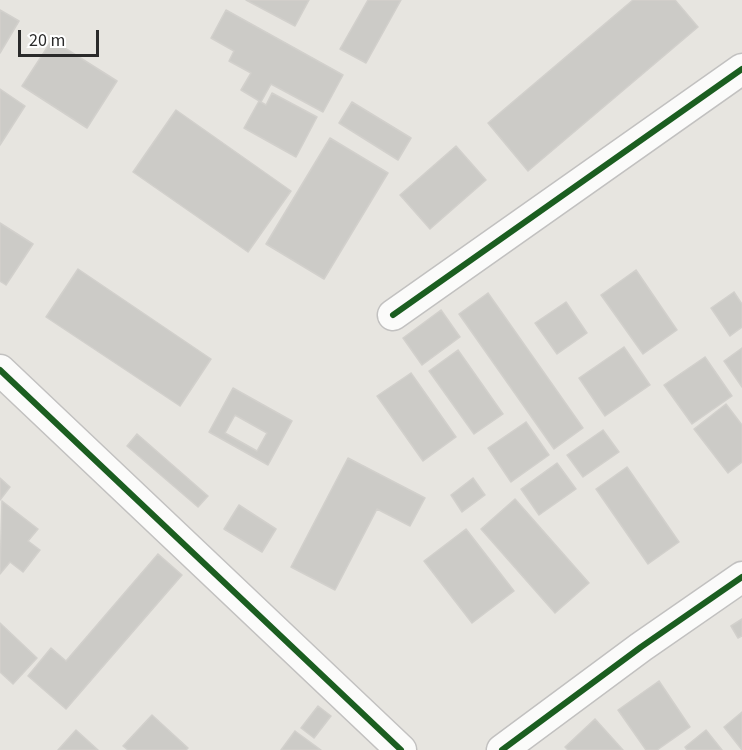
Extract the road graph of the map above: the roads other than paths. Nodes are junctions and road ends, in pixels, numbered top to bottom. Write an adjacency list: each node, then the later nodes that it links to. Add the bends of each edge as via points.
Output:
1 (742, 69): 2 (street)
2 (393, 315)
3 (0, 370): 5 (street)
4 (742, 577): 6 (street)
5 (401, 750)
6 (502, 750)

